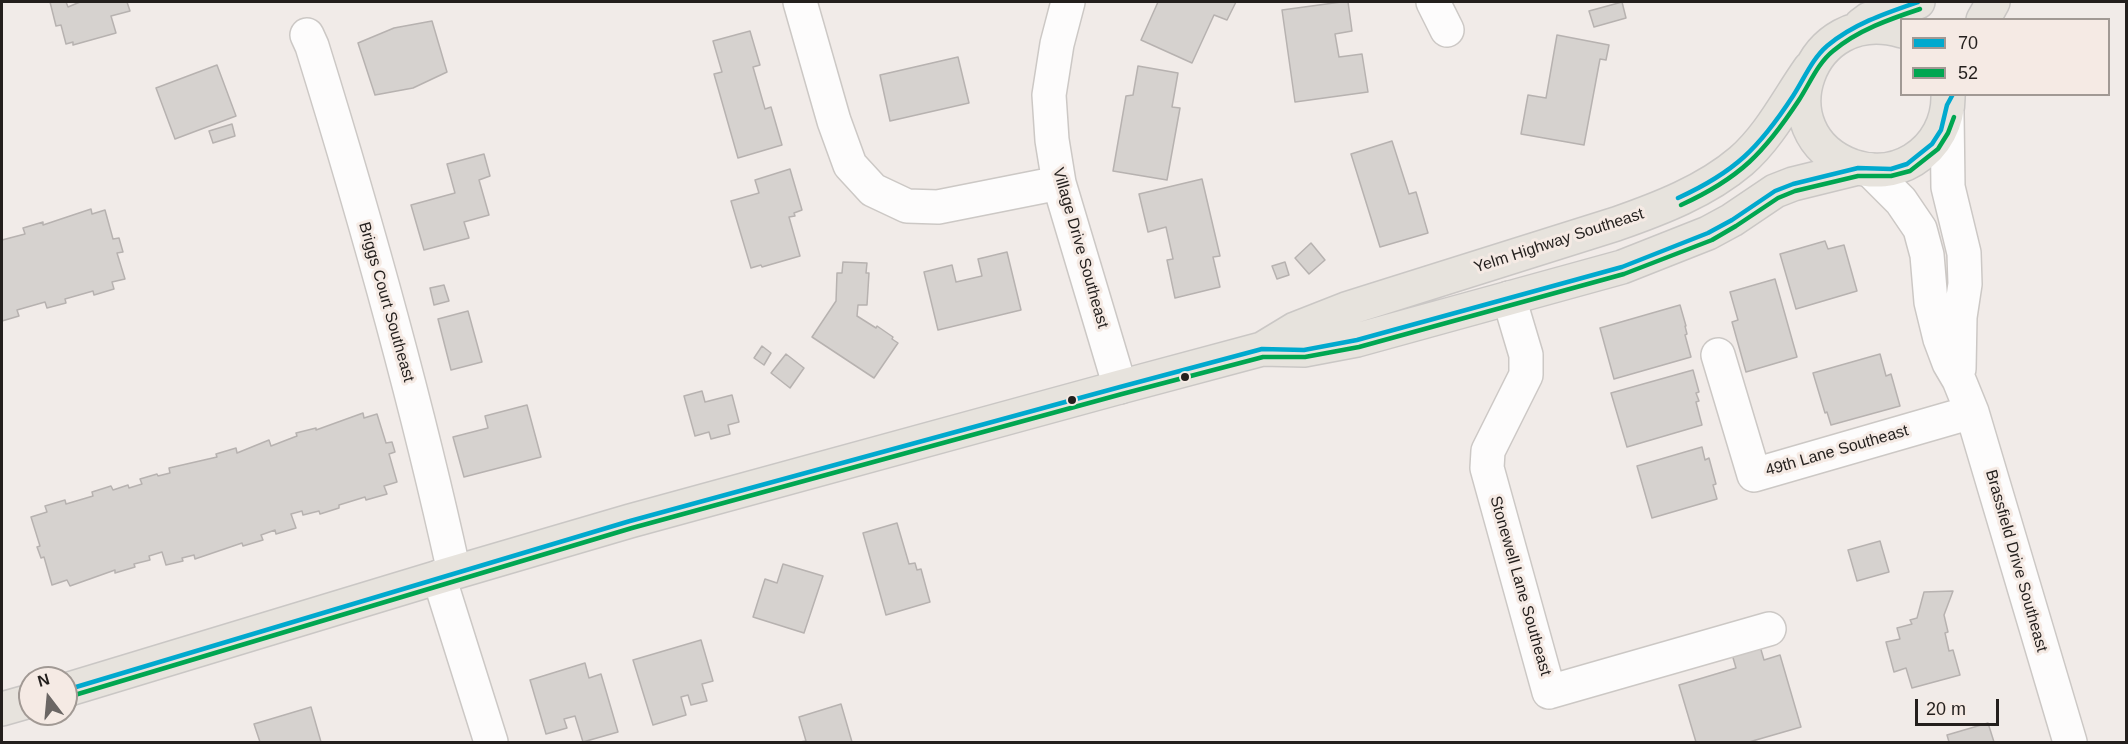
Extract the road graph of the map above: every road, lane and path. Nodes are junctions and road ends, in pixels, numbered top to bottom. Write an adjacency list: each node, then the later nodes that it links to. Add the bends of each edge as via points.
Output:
1 (800, 2): 12 (street, via 850,165 873,190 907,206 938,207)
2 (1068, 2): 12 (street, Village Drive Southeast, via 1049,95)
3 (1918, 2): 7 (main road, via 1869,20)
4 (1994, 2): 5 (main road)
5 (1984, 18)
6 (1900, 31): 7 (main road, via 1866,27)
7 (1849, 32): 9 (main road, Yelm Highway Southeast, via 1828,44)
8 (307, 35): 19 (street, Briggs Court Southeast, via 342,144 418,417)
9 (1810, 68): 11 (main road, via 1804,99 1811,130 1830,154); 14 (main road, Yelm Highway Southeast, via 1763,137 1741,161 1710,183 1648,213 1346,309 1295,329)
10 (1949, 102): 11 (main road, Yelm Highway Southeast, via 1941,130 1920,155 1891,169); 16 (street, Brassfield Drive Southeast, via 1948,187 1964,253)
11 (1864, 169): 13 (main road, Yelm Highway Southeast, via 1793,184 1708,233 1622,267); 16 (street, Brassfield Drive Southeast, via 1901,201 1920,229 1927,255 1930,302 1940,339)
12 (1059, 183): 17 (street, Village Drive Southeast)
13 (1509, 298): 14 (main road, Yelm Highway Southeast, via 1357,340 1304,350); 20 (street, Stonewell Lane Southeast, via 1526,356 1526,375 1488,451 1487,468 1550,692)
14 (1262, 349): 17 (main road, Yelm Highway Southeast)
15 (1718, 355): 18 (street, 49th Lane Southeast, via 1754,475)
16 (1959, 380): 18 (street, Brassfield Drive Southeast)
17 (1119, 387): 19 (main road, Yelm Highway Southeast)
18 (1972, 412): 25 (street, Brassfield Drive Southeast)
19 (447, 574): 21 (main road, Yelm Highway Southeast); 24 (street, Briggs Court Southeast)
20 (1769, 629)
21 (78, 686)
22 (18, 704): 23 (main road)
23 (2, 709)
24 (491, 742)
25 (2070, 742)

